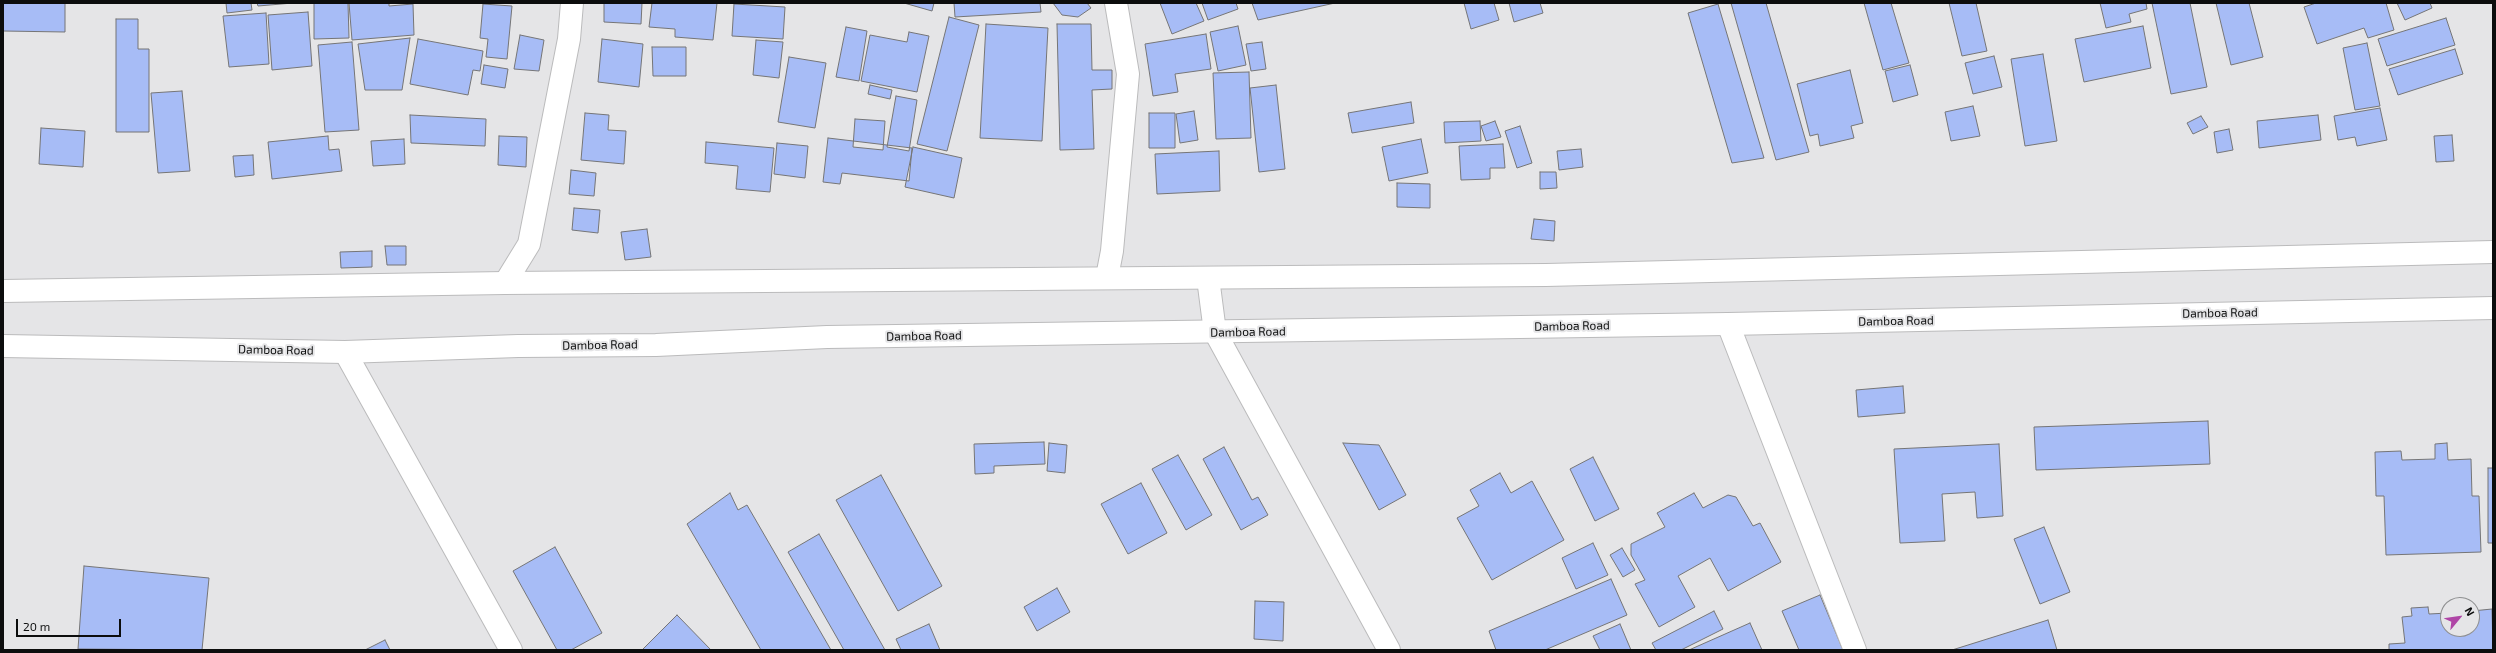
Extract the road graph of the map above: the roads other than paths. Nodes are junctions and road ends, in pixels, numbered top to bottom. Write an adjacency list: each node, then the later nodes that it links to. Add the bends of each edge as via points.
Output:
1 (572, 3): 6 (main road, via 569,39 529,244)
2 (1116, 3): 4 (main road, via 1128,74 1112,251)
3 (2493, 252): 5 (main road, via 1546,275)
4 (1107, 277): 5 (main road); 6 (main road)
5 (1208, 278): 10 (main road)
6 (505, 283): 7 (main road)
7 (3, 291)
8 (2493, 308): 9 (main road, Damboa Road)
9 (1728, 324): 10 (main road, Damboa Road); 15 (main road)
10 (1215, 332): 12 (main road, Damboa Road, via 827,337 656,345 518,346); 14 (main road)
11 (3, 346): 12 (main road, Damboa Road)
12 (344, 352): 13 (main road)
13 (511, 650)
14 (1389, 650)
15 (1855, 650)

